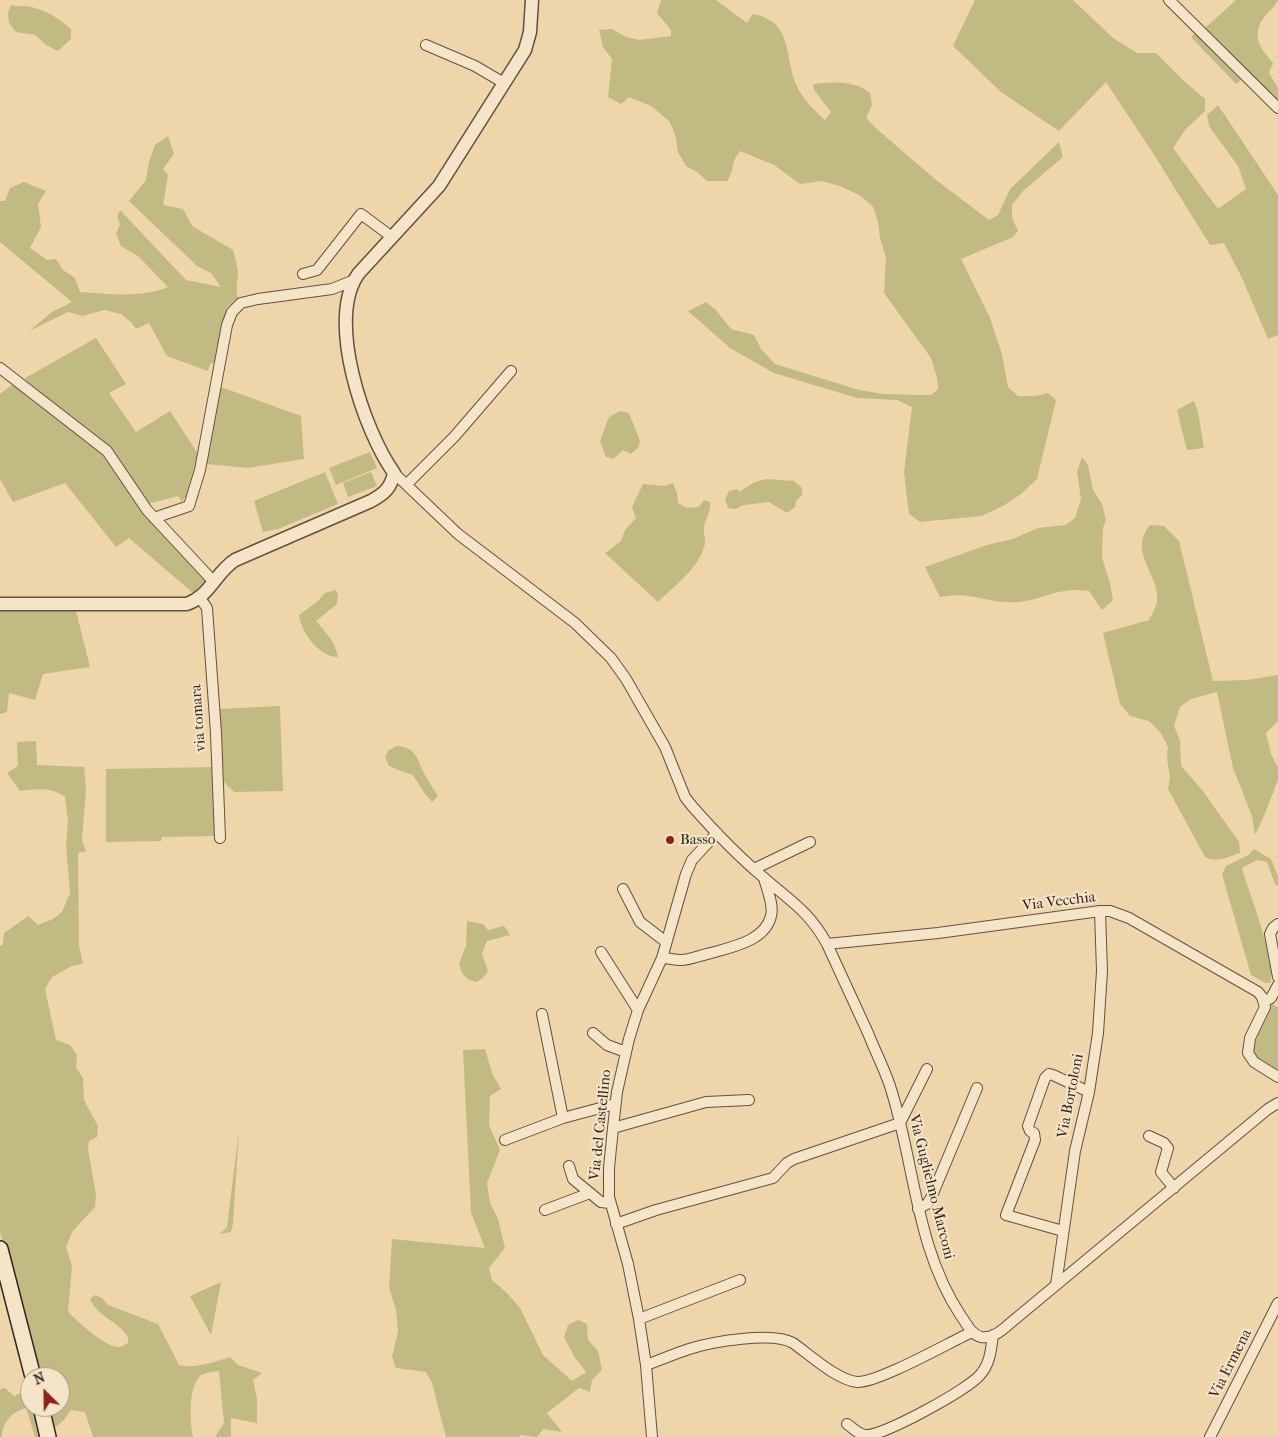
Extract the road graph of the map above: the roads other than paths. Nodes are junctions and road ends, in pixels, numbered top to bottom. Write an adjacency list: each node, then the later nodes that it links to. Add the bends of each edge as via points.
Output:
1 (532, 0): 4 (street, via 528,42)
2 (1169, 0): 5 (street)
3 (426, 45): 4 (street, via 475,66)
4 (504, 83): 6 (street, via 439,186)
5 (1278, 108)
6 (392, 238): 7 (street, via 361,214 317,270); 8 (street)
7 (303, 274)
8 (352, 282): 11 (street, via 345,312 347,349 367,419); 13 (street, via 332,289 249,300 236,307 227,325 200,470 189,506)
9 (0, 368): 13 (street, via 106,451)
10 (511, 371): 12 (street, via 454,438)
11 (394, 473): 12 (street, Via Guglielmo Marconi); 14 (street, via 388,490 380,496 235,560)
12 (406, 484): 17 (street, Via Guglielmo Marconi, via 458,534 575,623 611,658 668,752 685,796)
13 (154, 518): 14 (street)
14 (214, 582): 15 (street)
15 (200, 598): 16 (street, via 187,604 172,605); 18 (street, via tomara, via 207,608)
16 (0, 604)
17 (716, 832): 20 (street, Via Guglielmo Marconi); 25 (street, Via del Castellino, via 689,866)
18 (220, 838)
19 (810, 842): 20 (street)
20 (754, 868): 21 (street, Via Guglielmo Marconi)
21 (764, 878): 26 (street, Via Guglielmo Marconi, via 806,913); 28 (street, via 771,916 758,934 740,944 691,958)
22 (623, 890): 25 (street, via 640,922)
23 (1100, 911): 26 (street, Via Vecchia); 31 (street, Via Vecchia, via 1129,918); 39 (street, Via Bortoloni, via 1101,988)
24 (1278, 924): 29 (street, via 1270,934)
25 (666, 942): 28 (street, Via del Castellino)
26 (827, 944): 44 (street, Via Guglielmo Marconi, via 882,1066)
27 (601, 952): 32 (street)
28 (662, 958): 32 (street, Via del Castellino)
29 (1278, 977)
30 (1278, 985): 31 (street)
31 (1271, 1001): 37 (street, via 1247,1049 1254,1062)
32 (638, 1010): 35 (street, Via del Castellino)
33 (542, 1014): 43 (street)
34 (592, 1032): 35 (street, via 607,1045)
35 (626, 1052): 42 (street, Via del Castellino)
36 (927, 1069): 44 (street)
37 (1278, 1077)
38 (977, 1088): 52 (street, via 931,1198)
39 (1089, 1092): 55 (street, Via Bortoloni, via 1075,1152); 55 (street, via 1053,1075 1045,1078 1028,1126 1035,1140 1006,1215)
40 (749, 1100): 45 (street, via 706,1102)
41 (1278, 1103): 49 (street)
42 (615, 1104): 43 (street); 45 (street, Via del Castellino)
43 (563, 1118): 47 (street)
44 (900, 1123): 52 (street, Via Guglielmo Marconi); 54 (street, via 794,1159 773,1178)
45 (613, 1128): 51 (street, Via del Castellino)
46 (1149, 1136): 49 (street, via 1168,1148 1161,1172)
47 (505, 1140)
48 (570, 1166): 50 (street, via 573,1179)
49 (1174, 1188): 58 (street)
50 (590, 1193): 51 (street, via 601,1202); 53 (street)
51 (610, 1203): 54 (street, Via del Castellino)
52 (918, 1209): 61 (street, Via Guglielmo Marconi, via 941,1281)
53 (545, 1210)
54 (616, 1224): 60 (street, Via del Castellino, via 628,1264)
55 (1063, 1231): 58 (street, Via Bortoloni)
56 (0, 1249): 64 (main road)
57 (740, 1280): 60 (street)
58 (1056, 1285): 62 (street)
59 (1278, 1303): 69 (street, Via Ermena)
60 (638, 1319): 63 (street, Via del Castellino)
61 (972, 1332): 62 (street, via 987,1337); 63 (street, via 896,1369 858,1382 844,1378 793,1343 775,1338 708,1344)
62 (993, 1335): 66 (street, via 990,1357 984,1370 973,1382 948,1398 868,1436)
63 (646, 1365): 68 (street, Via del Castellino)
64 (30, 1367)
65 (43, 1417): 67 (main road)
66 (847, 1424)
67 (48, 1437)
68 (652, 1437)
69 (1210, 1437)

